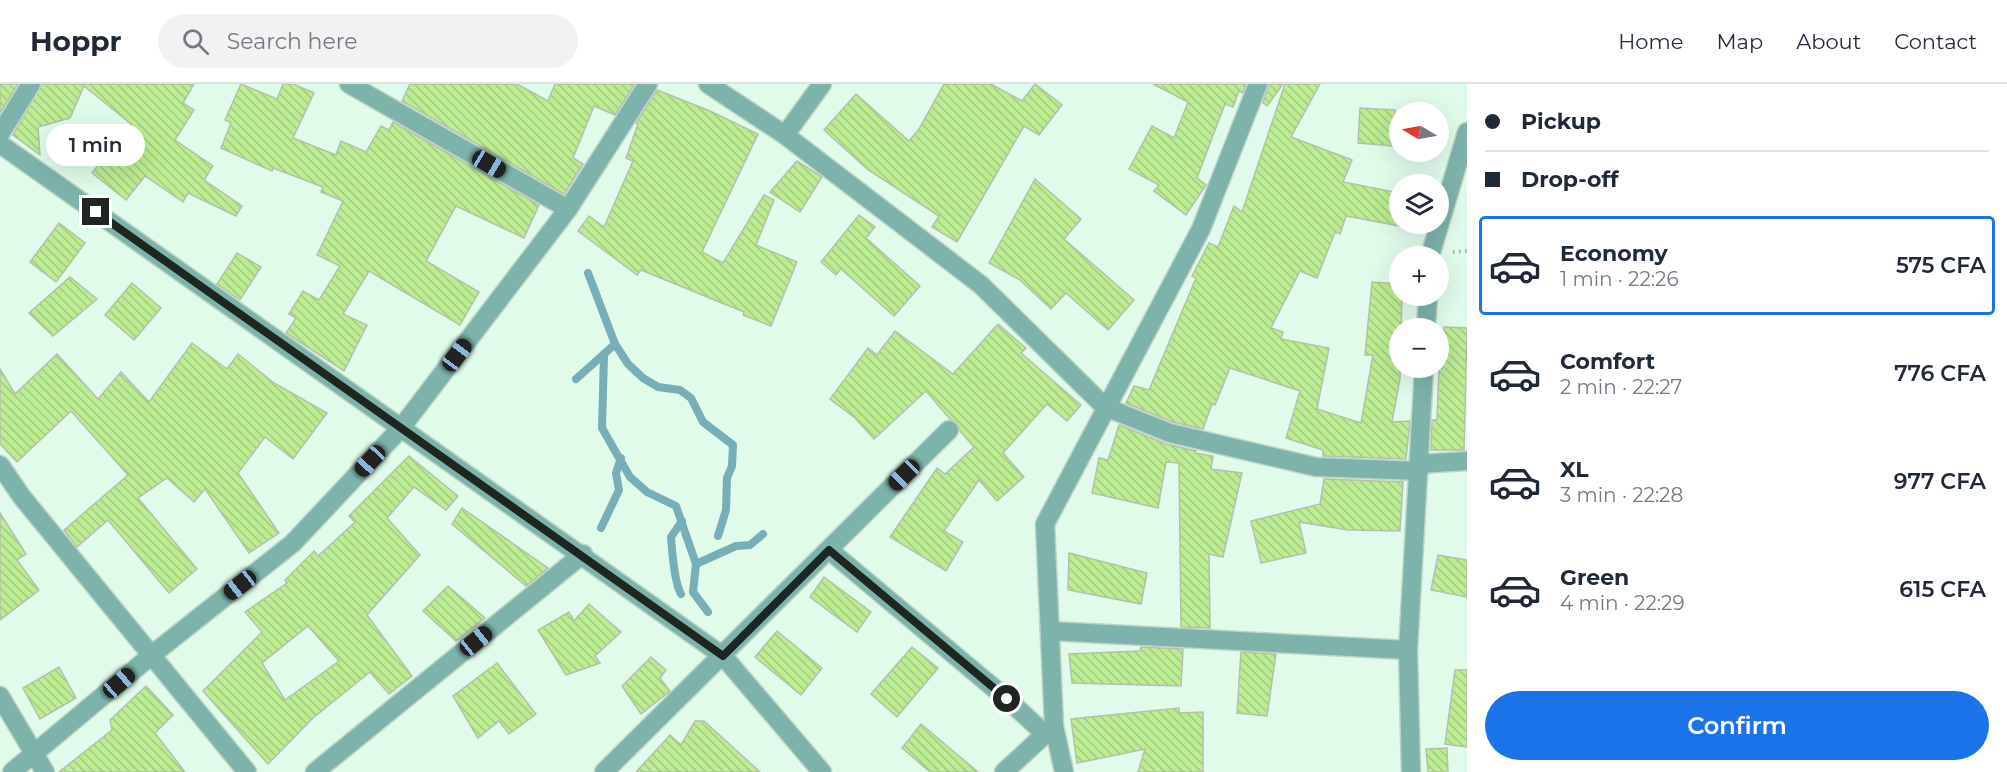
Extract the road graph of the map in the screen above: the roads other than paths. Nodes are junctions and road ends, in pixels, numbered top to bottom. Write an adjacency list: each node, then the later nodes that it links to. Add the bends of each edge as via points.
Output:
1 (31, 84): 8 (street)
2 (349, 84): 11 (street)
3 (648, 84): 11 (street)
4 (708, 84): 9 (street)
5 (822, 84): 9 (street)
6 (1258, 84): 14 (street, via 1201,229)
7 (1467, 132): 12 (street)
8 (0, 134)
9 (785, 135): 14 (street, via 981,285)
10 (0, 144): 15 (street)
11 (568, 209): 15 (street)
12 (1433, 246)
13 (1423, 378): 19 (street)
14 (1105, 407): 19 (street, via 1170,433 1316,467); 22 (street, via 1045,524)
15 (401, 428): 21 (street); 24 (street, via 293,543)
16 (949, 430): 20 (street)
17 (1467, 461): 19 (street)
18 (0, 465): 24 (street, via 22,497)
19 (1419, 467): 23 (street)
20 (829, 550): 25 (street); 27 (street)
21 (583, 554): 25 (street); 32 (street)
22 (1050, 631): 23 (street); 27 (street)
23 (1408, 650): 37 (street)
24 (153, 654): 28 (street); 31 (street)
25 (723, 656): 33 (street); 34 (street)
26 (0, 696): 28 (street)
27 (1049, 730): 35 (street); 36 (street)
28 (36, 754): 29 (street); 30 (street)
29 (12, 772)
30 (45, 772)
31 (247, 772)
32 (315, 772)
33 (604, 772)
34 (822, 772)
35 (1004, 772)
36 (1064, 772)
37 (1411, 772)

